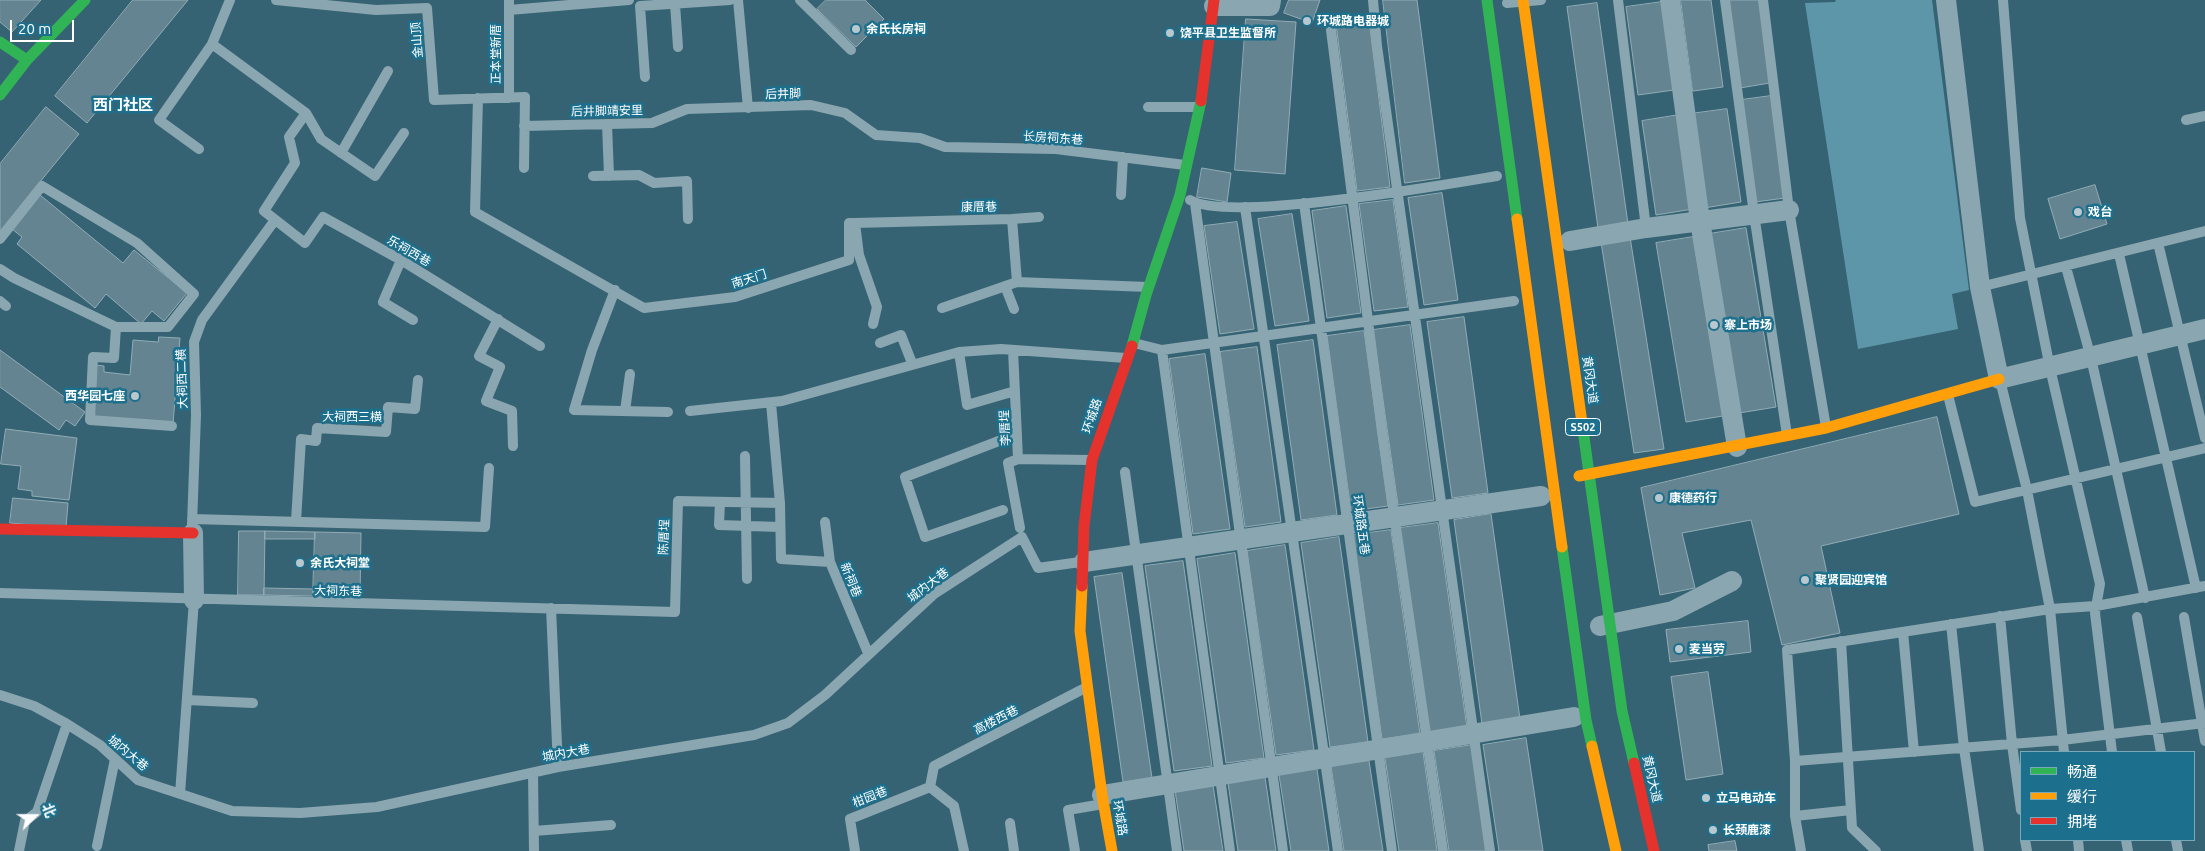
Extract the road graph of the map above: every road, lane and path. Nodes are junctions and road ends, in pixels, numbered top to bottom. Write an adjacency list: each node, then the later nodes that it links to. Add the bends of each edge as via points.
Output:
1 (85, 0): 28 (main road)
2 (230, 0): 25 (lane)
3 (276, 0): 32 (lane, 金山顶, via 376,10 427,8 434,100)
4 (630, 0): 22 (lane, 正本堂新厝)
5 (730, 0): 20 (lane)
6 (738, 0): 35 (lane, 后井脚)
7 (800, 0): 27 (lane)
8 (1271, 0): 19 (street, via 1270,6)
9 (1373, 0): 204 (lane)
10 (1487, 0): 205 (main road, S502, via 1586,720)
11 (1523, 0): 206 (main road, 黄冈大道 / S502, via 1622,711)
12 (1541, 0): 21 (lane)
13 (1618, 0): 65 (lane)
14 (1670, 0): 63 (street)
15 (1725, 0): 58 (lane)
16 (1763, 0): 57 (lane)
17 (1946, 0): 78 (street)
18 (2003, 0): 74 (lane, via 2020,218)
19 (1214, 3): 36 (main road, 环城路)
20 (675, 4): 26 (lane); 30 (lane, via 640,6)
21 (1507, 4)
22 (509, 5): 33 (lane, 正本堂新厝)
23 (1331, 30): 203 (lane, via 1382,431)
24 (0, 42): 28 (main road)
25 (212, 44): 37 (lane); 44 (lane, via 159,120)
26 (678, 47)
27 (851, 50)
28 (27, 60): 31 (main road)
29 (388, 71): 45 (lane)
30 (645, 78)
31 (0, 95)
32 (478, 98): 33 (lane, 金山顶); 79 (lane, 南天门, via 475,212)
33 (509, 98): 41 (lane, 金山顶, via 525,97)
34 (1148, 107): 36 (lane)
35 (748, 108): 40 (lane, 后井脚靖安里, via 687,109 652,122); 43 (lane, 后井脚, via 811,105 845,113 876,135)
36 (1199, 108): 47 (main road, 环城路)
37 (306, 113): 45 (lane, via 321,139); 62 (lane, via 289,137 295,163 264,211)
38 (2205, 116): 39 (lane)
39 (2186, 120)
40 (607, 124): 41 (lane, 后井脚靖安里); 50 (lane)
41 (524, 126): 48 (lane)
42 (404, 133): 45 (lane, via 375,176)
43 (920, 138): 46 (lane, 长房祠东巷, via 946,147 1056,149)
44 (199, 150)
45 (341, 152)
46 (1123, 157): 47 (lane, 长房祠东巷); 53 (lane)
47 (1185, 165): 52 (main road, 环城路)
48 (524, 168)
49 (592, 176): 50 (lane)
50 (609, 176): 60 (lane, via 639,175 654,183 687,182)
51 (1497, 176): 55 (lane)
52 (1180, 194): 54 (lane); 77 (main road, 环城路)
53 (1121, 195)
54 (1195, 203): 56 (lane); 200 (lane)
55 (1304, 203): 56 (lane); 202 (lane, 环城路五巷)
56 (1245, 207): 201 (lane)
57 (1789, 210): 58 (street); 110 (lane)
58 (1754, 214): 63 (street); 112 (lane)
59 (1039, 217): 61 (lane)
60 (688, 219)
61 (1012, 219): 64 (lane, 康厝巷); 75 (lane, 康厝巷)
62 (275, 220): 71 (lane, 乐祠西巷, via 305,243 323,217); 135 (lane, 大祠西二横, via 202,320 194,342 196,415)
63 (1700, 221): 65 (street); 115 (street)
64 (855, 223): 79 (lane, 南天门, via 849,223 849,260 735,297 644,308); 85 (lane, via 859,255 877,307)
65 (1646, 228): 68 (street)
66 (2205, 232): 69 (lane)
67 (0, 239): 86 (lane, via 42,186 137,243 194,294 168,327)
68 (1570, 241)
69 (2158, 243): 70 (lane); 88 (lane)
70 (2119, 254): 72 (lane); 92 (lane)
71 (401, 260): 83 (lane, via 383,302); 84 (lane, 乐祠西巷)
72 (2066, 267): 74 (lane); 97 (lane)
73 (0, 269): 86 (lane)
74 (2032, 275): 78 (lane); 99 (lane)
75 (1017, 282): 76 (lane); 77 (lane)
76 (1005, 286): 81 (lane); 82 (lane)
77 (1149, 287): 90 (main road, 环城路)
78 (1980, 287): 101 (street)
79 (615, 290): 106 (lane, via 574,410)
80 (1514, 301): 94 (lane)
81 (942, 308)
82 (1014, 309)
83 (413, 320)
84 (498, 320): 91 (lane, 乐祠西巷); 114 (lane, via 479,356 500,367 486,401 512,411)
85 (873, 324)
86 (116, 327): 109 (lane, via 114,358 93,357 90,420)
87 (2205, 329): 88 (street)
88 (2179, 335): 92 (street); 113 (lane)
89 (880, 343): 98 (lane, via 901,335)
90 (1133, 343): 94 (lane); 96 (main road, 环城路)
91 (540, 346)
92 (2138, 346): 97 (street); 118 (lane)
93 (1013, 350): 95 (lane); 96 (lane); 103 (lane, 李厝埕)
94 (1162, 350): 199 (lane)
95 (959, 352): 98 (lane); 103 (lane, via 967,405)
96 (1127, 358): 120 (main road, 环城路)
97 (2090, 358): 99 (street); 122 (lane)
98 (912, 363): 105 (lane, via 862,380)
99 (2050, 368): 101 (street); 125 (lane)
100 (630, 374): 106 (lane)
101 (2000, 379): 104 (main road); 126 (lane)
102 (418, 380): 132 (lane, 大祠西三横, via 415,409 388,407 386,432 317,428 316,441 300,440)
103 (1016, 391): 111 (lane, 李厝埕)
104 (1948, 394): 110 (main road); 126 (lane, via 1975,502)
105 (771, 403): 107 (lane); 130 (lane)
106 (625, 411): 108 (lane)
107 (690, 411)
108 (668, 412)
109 (172, 426)
110 (1826, 428): 112 (main road)
111 (1017, 434): 119 (lane, 李厝埕); 131 (lane, via 905,477 925,537)
112 (1787, 436): 115 (main road)
113 (2205, 438)
114 (513, 446)
115 (1737, 447): 124 (main road)
116 (2205, 448): 118 (lane)
117 (745, 456): 129 (lane)
118 (2165, 458): 122 (lane); 143 (lane)
119 (1018, 459): 120 (lane); 137 (lane, 李厝埕, via 1008,463)
120 (1092, 460): 140 (main road, 环城路, via 1084,526)
121 (489, 468): 132 (lane, via 485,528)
122 (2115, 469): 125 (lane); 145 (lane)
123 (1125, 472): 198 (lane)
124 (1579, 476)
125 (2075, 479): 126 (lane); 147 (lane, via 2100,584)
126 (2027, 490): 149 (lane)
127 (1541, 496): 140 (street)
128 (720, 502): 129 (lane, 陈厝埕); 134 (lane, via 719,525); 150 (lane, 陈厝埕, via 678,501)
129 (747, 502): 130 (lane, 陈厝埕); 134 (lane)
130 (780, 503): 136 (lane)
131 (1002, 510)
132 (296, 521): 135 (lane)
133 (825, 522): 139 (lane)
134 (747, 525): 136 (lane); 141 (lane)
135 (192, 526): 138 (main road); 146 (street)
136 (779, 526): 139 (lane, 新祠巷, via 781,559)
137 (1020, 528)
138 (0, 529)
139 (830, 562): 158 (lane, 新祠巷)
140 (1084, 562): 158 (lane, 城内大巷, via 1038,568 1022,537 934,594); 159 (main road, 环城路, via 1080,631)
141 (747, 579)
142 (1732, 581): 155 (street, via 1673,611)
143 (2200, 587): 145 (lane)
144 (0, 593): 146 (lane, 大祠东巷)
145 (2145, 598): 147 (lane)
146 (194, 600): 148 (lane, 大祠东巷); 161 (lane)
147 (2096, 606): 149 (lane); 167 (lane)
148 (551, 608): 150 (lane, 大祠东巷); 179 (lane)
149 (2050, 608): 151 (lane); 168 (lane)
150 (675, 612)
151 (2000, 616): 154 (lane); 170 (lane)
152 (2137, 617): 166 (lane)
153 (2184, 617): 165 (lane)
154 (1951, 624): 156 (lane); 171 (lane)
155 (1600, 626)
156 (1903, 632): 157 (lane); 175 (lane)
157 (1841, 641): 176 (lane); 178 (lane, via 1787,650)
158 (868, 653): 179 (lane, 城内大巷, via 825,695 788,723 754,735)
159 (1088, 687): 181 (lane, 高楼西巷, via 934,766); 183 (main road, 环城路)
160 (0, 695): 164 (lane, 城内大巷, via 34,706)
161 (187, 700): 162 (lane); 182 (lane)
162 (253, 703)
163 (1574, 717): 183 (street)
164 (67, 724): 177 (lane, 城内大巷); 191 (lane, via 37,812 25,822)
165 (2204, 724): 166 (lane); 169 (lane)
166 (2156, 729): 167 (lane); 174 (lane)
167 (2109, 735): 168 (lane); 173 (lane)
168 (2062, 740): 170 (lane); 172 (lane)
169 (2205, 741)
170 (2012, 744): 171 (lane); 184 (lane)
171 (1964, 748): 175 (lane); 209 (lane)
172 (2064, 751)
173 (2112, 751)
174 (2160, 751)
175 (1914, 752): 176 (lane)
176 (1849, 757): 178 (lane); 185 (lane)
177 (115, 759): 182 (lane, 城内大巷, via 138,780); 190 (lane)
178 (1795, 762): 186 (lane)
179 (558, 767): 180 (lane, 城内大巷)
180 (533, 773): 182 (lane, 城内大巷, via 377,807 300,813 232,811); 189 (lane)
181 (930, 787): 193 (lane, 柑园巷, via 850,819); 194 (lane, via 954,806)
182 (180, 794)
183 (1103, 800): 196 (lane, via 1068,810); 197 (main road, 环城路)
184 (2020, 803)
185 (1851, 810): 186 (lane); 208 (lane, via 1852,828)
186 (1795, 816): 207 (lane)
187 (1010, 823): 195 (lane)
188 (611, 825): 189 (lane)
189 (534, 831): 192 (lane)
190 (96, 846)
191 (19, 851)
192 (534, 851)
193 (855, 851)
194 (964, 851)
195 (1014, 851)
196 (1075, 851)
197 (1112, 851)
198 (1177, 851)
199 (1230, 851)
200 (1283, 851)
201 (1338, 851)
202 (1392, 851)
203 (1443, 851)
204 (1490, 851)
205 (1616, 851)
206 (1654, 851)
207 (1801, 851)
208 (1876, 851)
209 (1979, 851)

